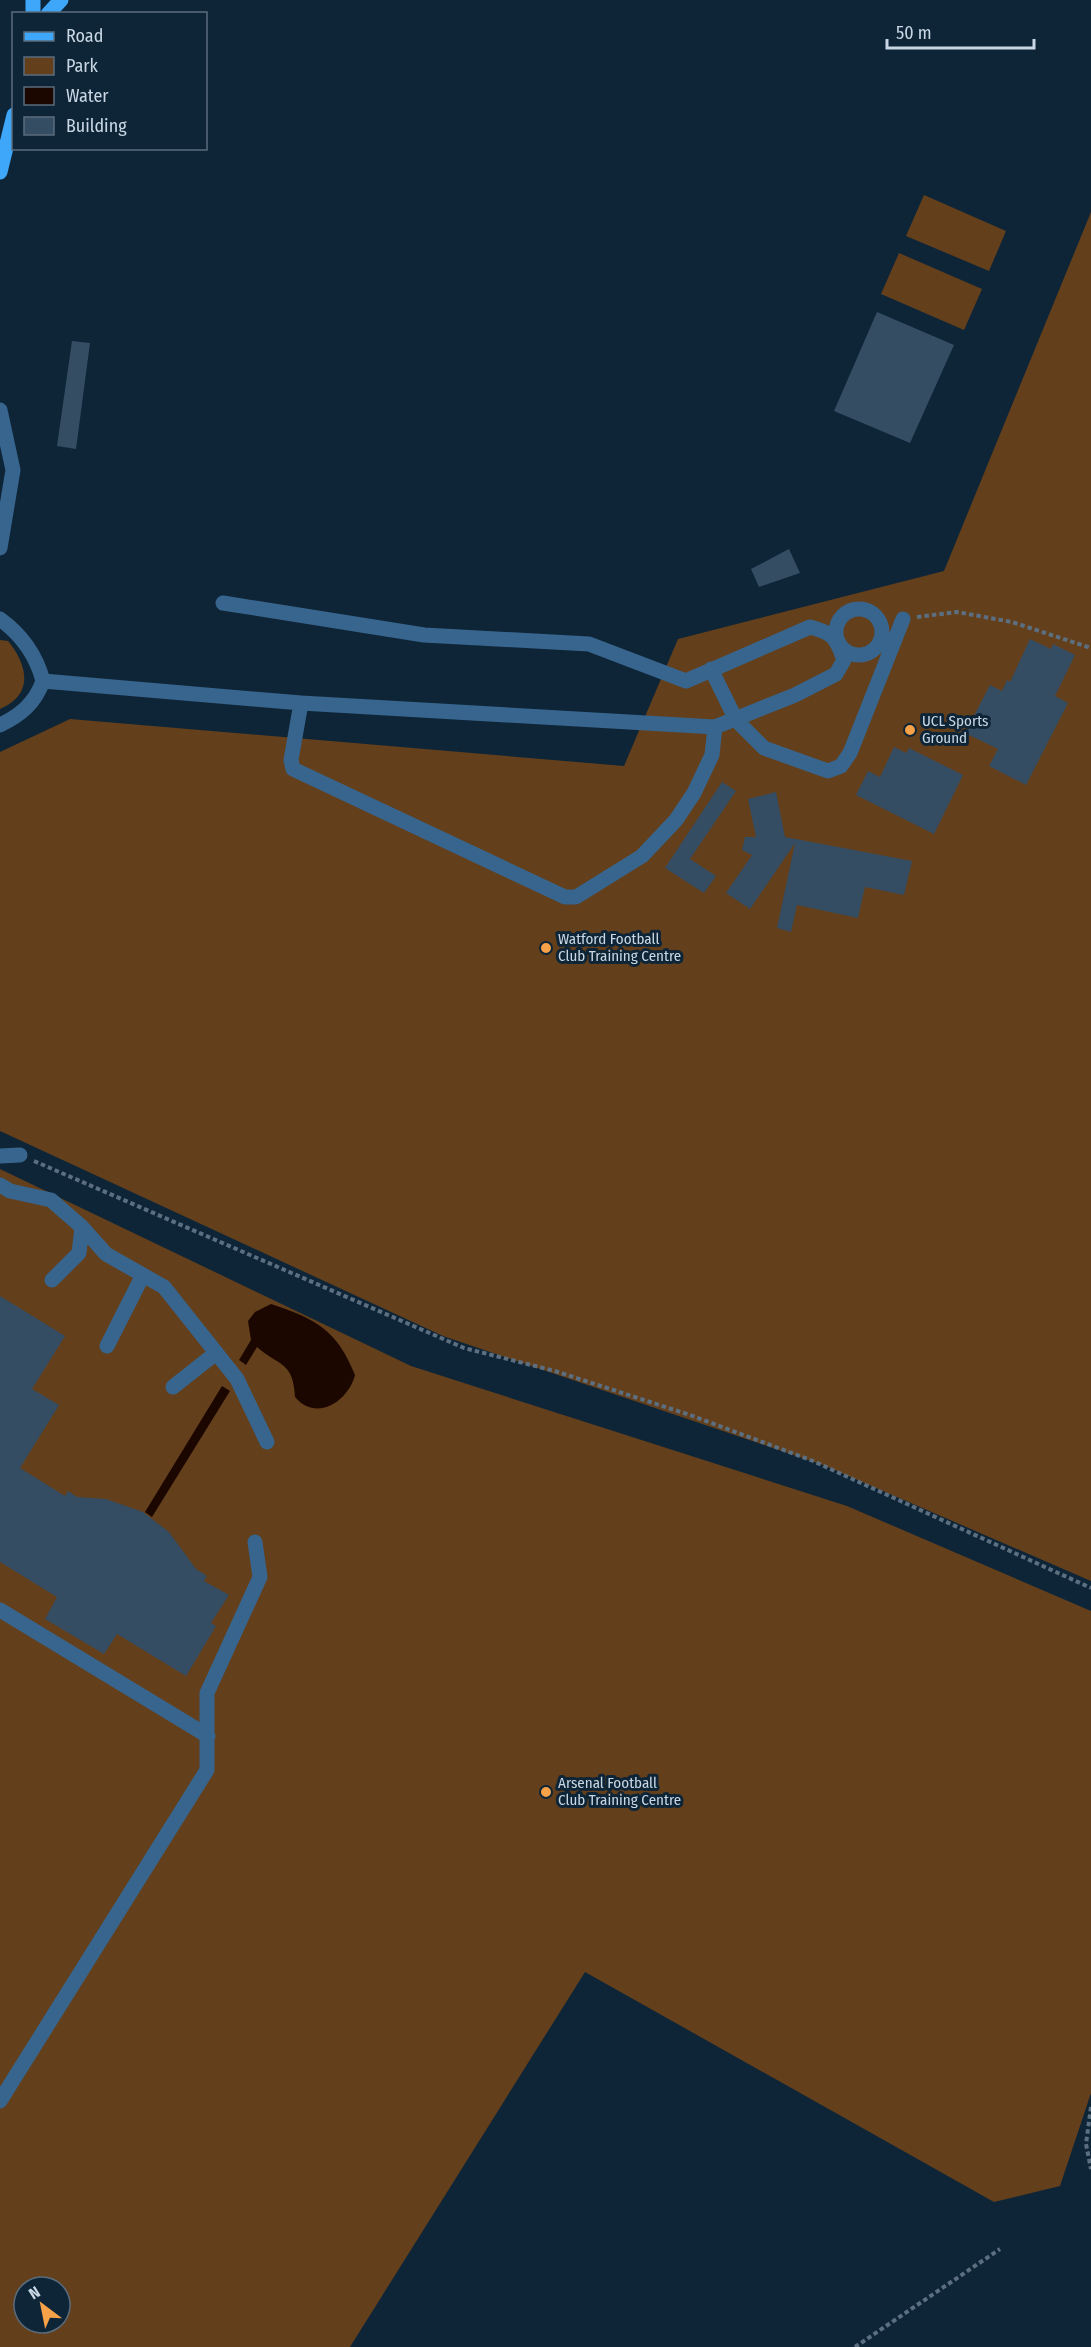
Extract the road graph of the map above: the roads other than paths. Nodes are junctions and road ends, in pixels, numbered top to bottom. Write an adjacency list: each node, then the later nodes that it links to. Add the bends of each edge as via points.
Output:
1 (61, 0): 2 (main road)
2 (50, 12)
3 (12, 123): 4 (main road)
4 (0, 172)
5 (0, 410): 6 (lane, via 13,470)
6 (0, 548)
7 (223, 603): 10 (lane, via 424,635 589,644 686,681)
8 (0, 619): 11 (lane, via 15,630 37,660)
9 (903, 619): 13 (lane, via 850,753 841,766 828,771 764,748)
10 (711, 669): 13 (lane); 13 (lane, via 810,627 826,631 838,641 844,660 837,674)
11 (43, 681): 12 (lane); 14 (lane, via 28,706 16,718)
12 (301, 703): 15 (lane); 15 (lane, via 291,760 293,769 565,897 576,897 642,856 675,820 694,793 712,755)
13 (736, 720): 15 (lane)
14 (0, 724)
15 (715, 727)
16 (20, 1155): 17 (lane)
17 (0, 1156)
18 (0, 1185): 19 (lane, via 51,1200)
19 (81, 1227): 20 (lane, via 106,1254); 21 (lane, via 79,1253)
20 (143, 1275): 22 (lane); 23 (lane, via 164,1287)
21 (52, 1280)
22 (107, 1346)
23 (216, 1353): 24 (lane); 25 (lane, via 237,1379)
24 (172, 1387)
25 (267, 1442)
26 (255, 1542): 28 (lane, via 260,1577 207,1693)
27 (0, 1610): 28 (lane)
28 (208, 1736): 29 (lane, via 207,1770)
29 (0, 2101)

